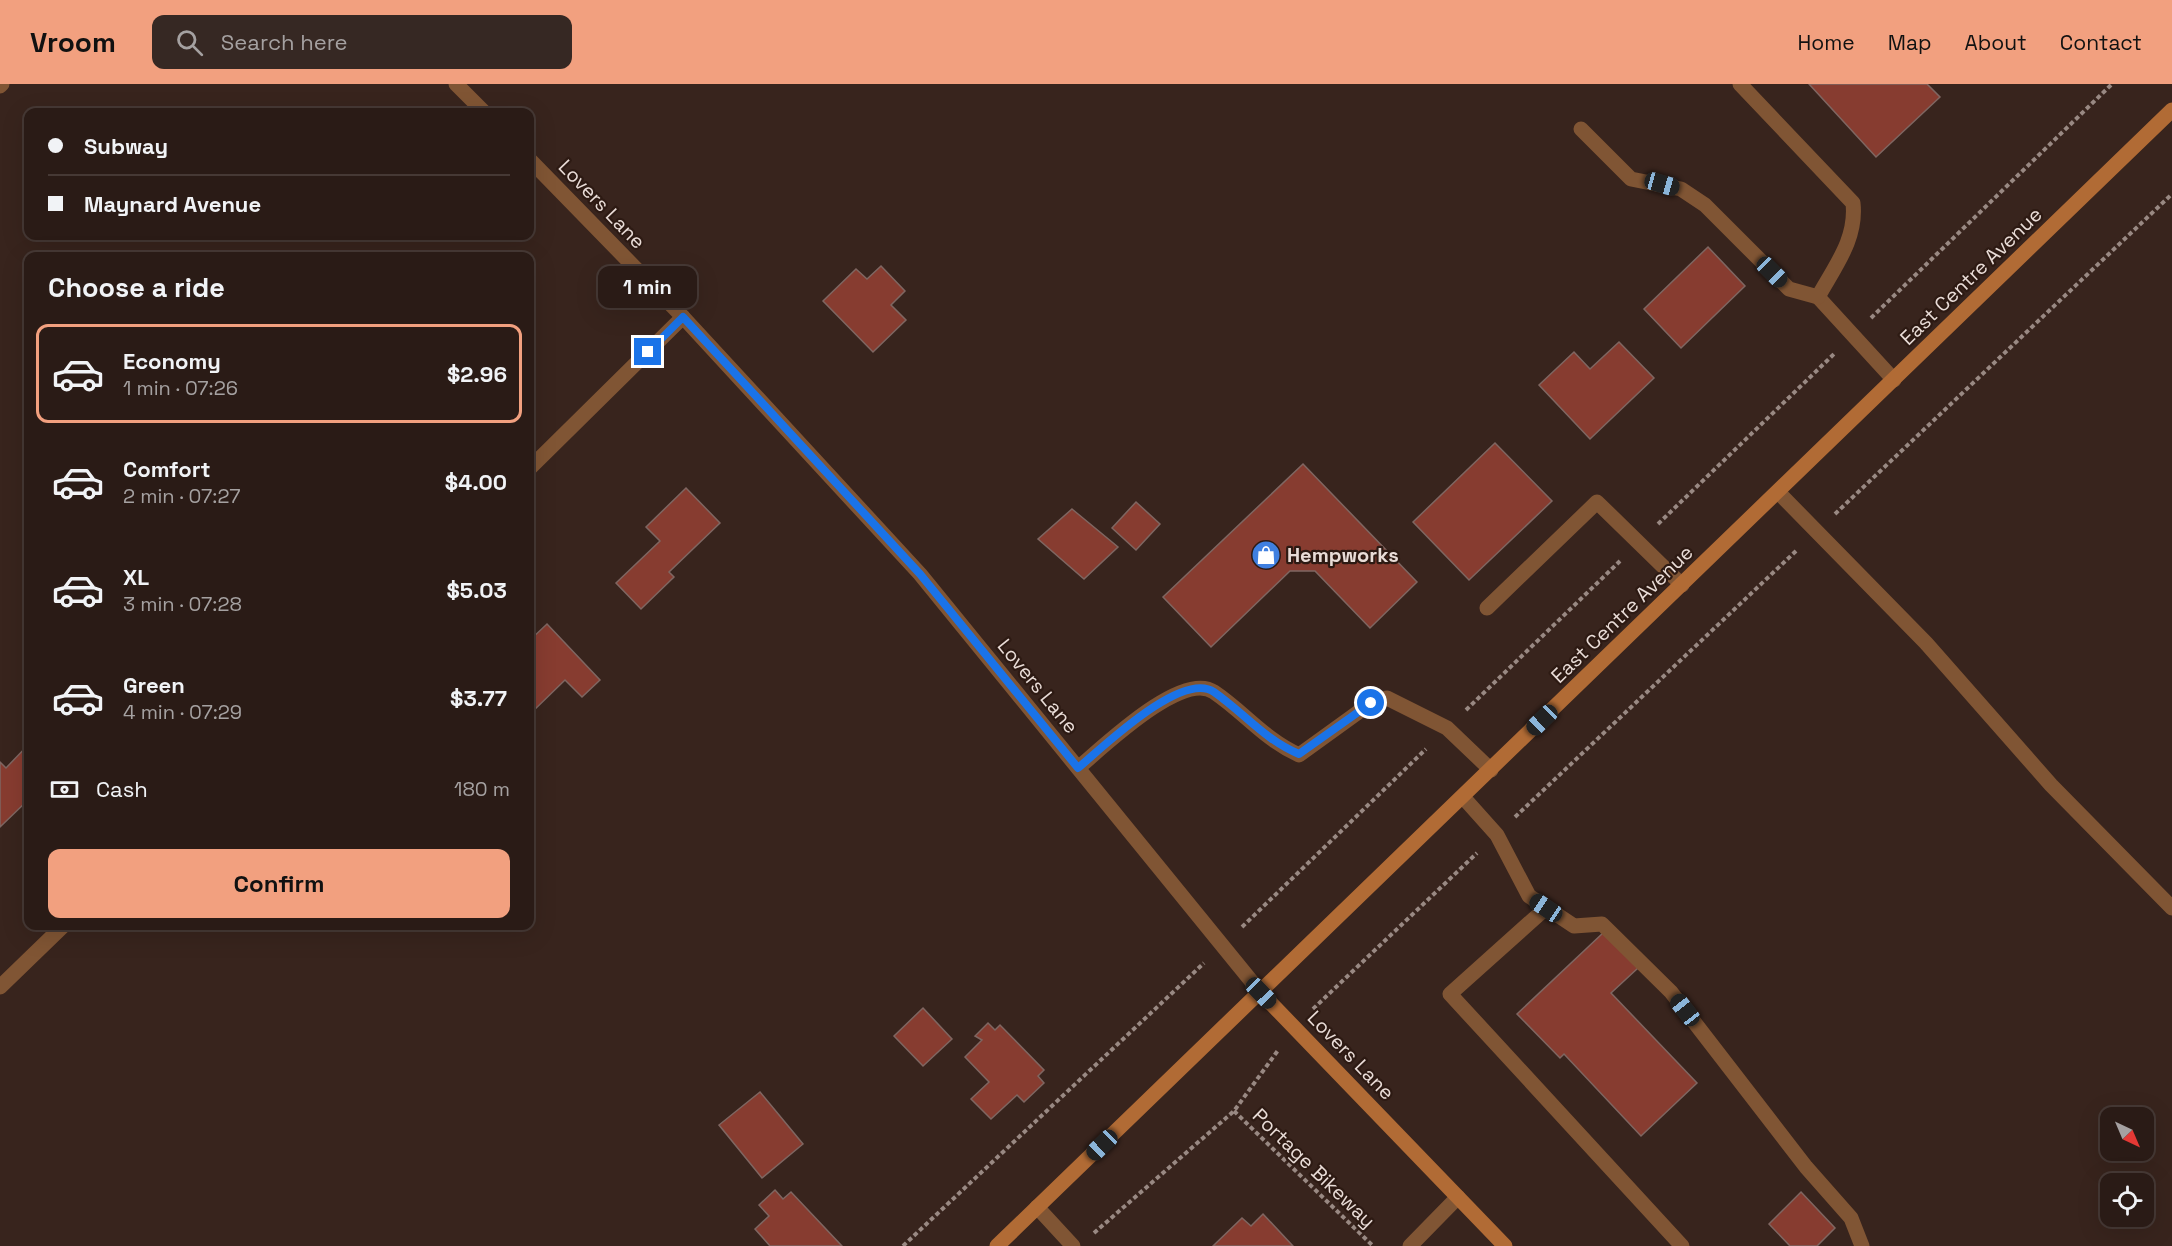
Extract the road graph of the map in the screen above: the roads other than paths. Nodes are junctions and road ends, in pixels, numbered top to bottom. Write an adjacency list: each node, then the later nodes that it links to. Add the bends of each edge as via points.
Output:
1 (456, 84): 3 (street)
2 (1740, 84): 7 (street, via 1853,203 1855,221 1848,244)
3 (480, 108)
4 (2172, 110): 9 (main road, East Centre Avenue)
5 (1581, 129): 7 (street, via 1631,179 1681,189 1705,205 1789,289)
6 (534, 164): 8 (street, Lovers Lane)
7 (1818, 297): 9 (street)
8 (683, 317): 10 (street); 14 (street, Lovers Lane, via 920,574)
9 (1894, 380): 11 (main road, East Centre Avenue)
10 (534, 464)
11 (1778, 492): 12 (main road, East Centre Avenue); 18 (street, via 1926,643 2051,785)
12 (1682, 585): 13 (street, via 1597,502); 15 (main road, East Centre Avenue)
13 (1487, 608)
14 (1078, 768): 15 (street, via 1162,699 1192,690 1211,690 1276,745 1299,754 1371,703 1387,698 1447,728); 21 (street, Lovers Lane)
15 (1491, 770): 16 (main road, East Centre Avenue)
16 (1463, 797): 17 (street, via 1497,835 1529,896); 21 (main road, East Centre Avenue)
17 (1546, 908): 28 (street, via 1450,994); 29 (street, via 1574,926 1602,924 1671,992 1806,1167 1851,1218)
18 (2172, 908)
19 (59, 930): 20 (street)
20 (0, 987)
21 (1261, 993): 22 (main road, Lovers Lane); 23 (main road, East Centre Avenue)
22 (1458, 1197): 26 (street); 27 (main road, Lovers Lane)
23 (1037, 1207): 24 (main road, East Centre Avenue); 25 (street)
24 (997, 1246)
25 (1073, 1246)
26 (1410, 1246)
27 (1505, 1246)
28 (1682, 1246)
29 (1862, 1246)

